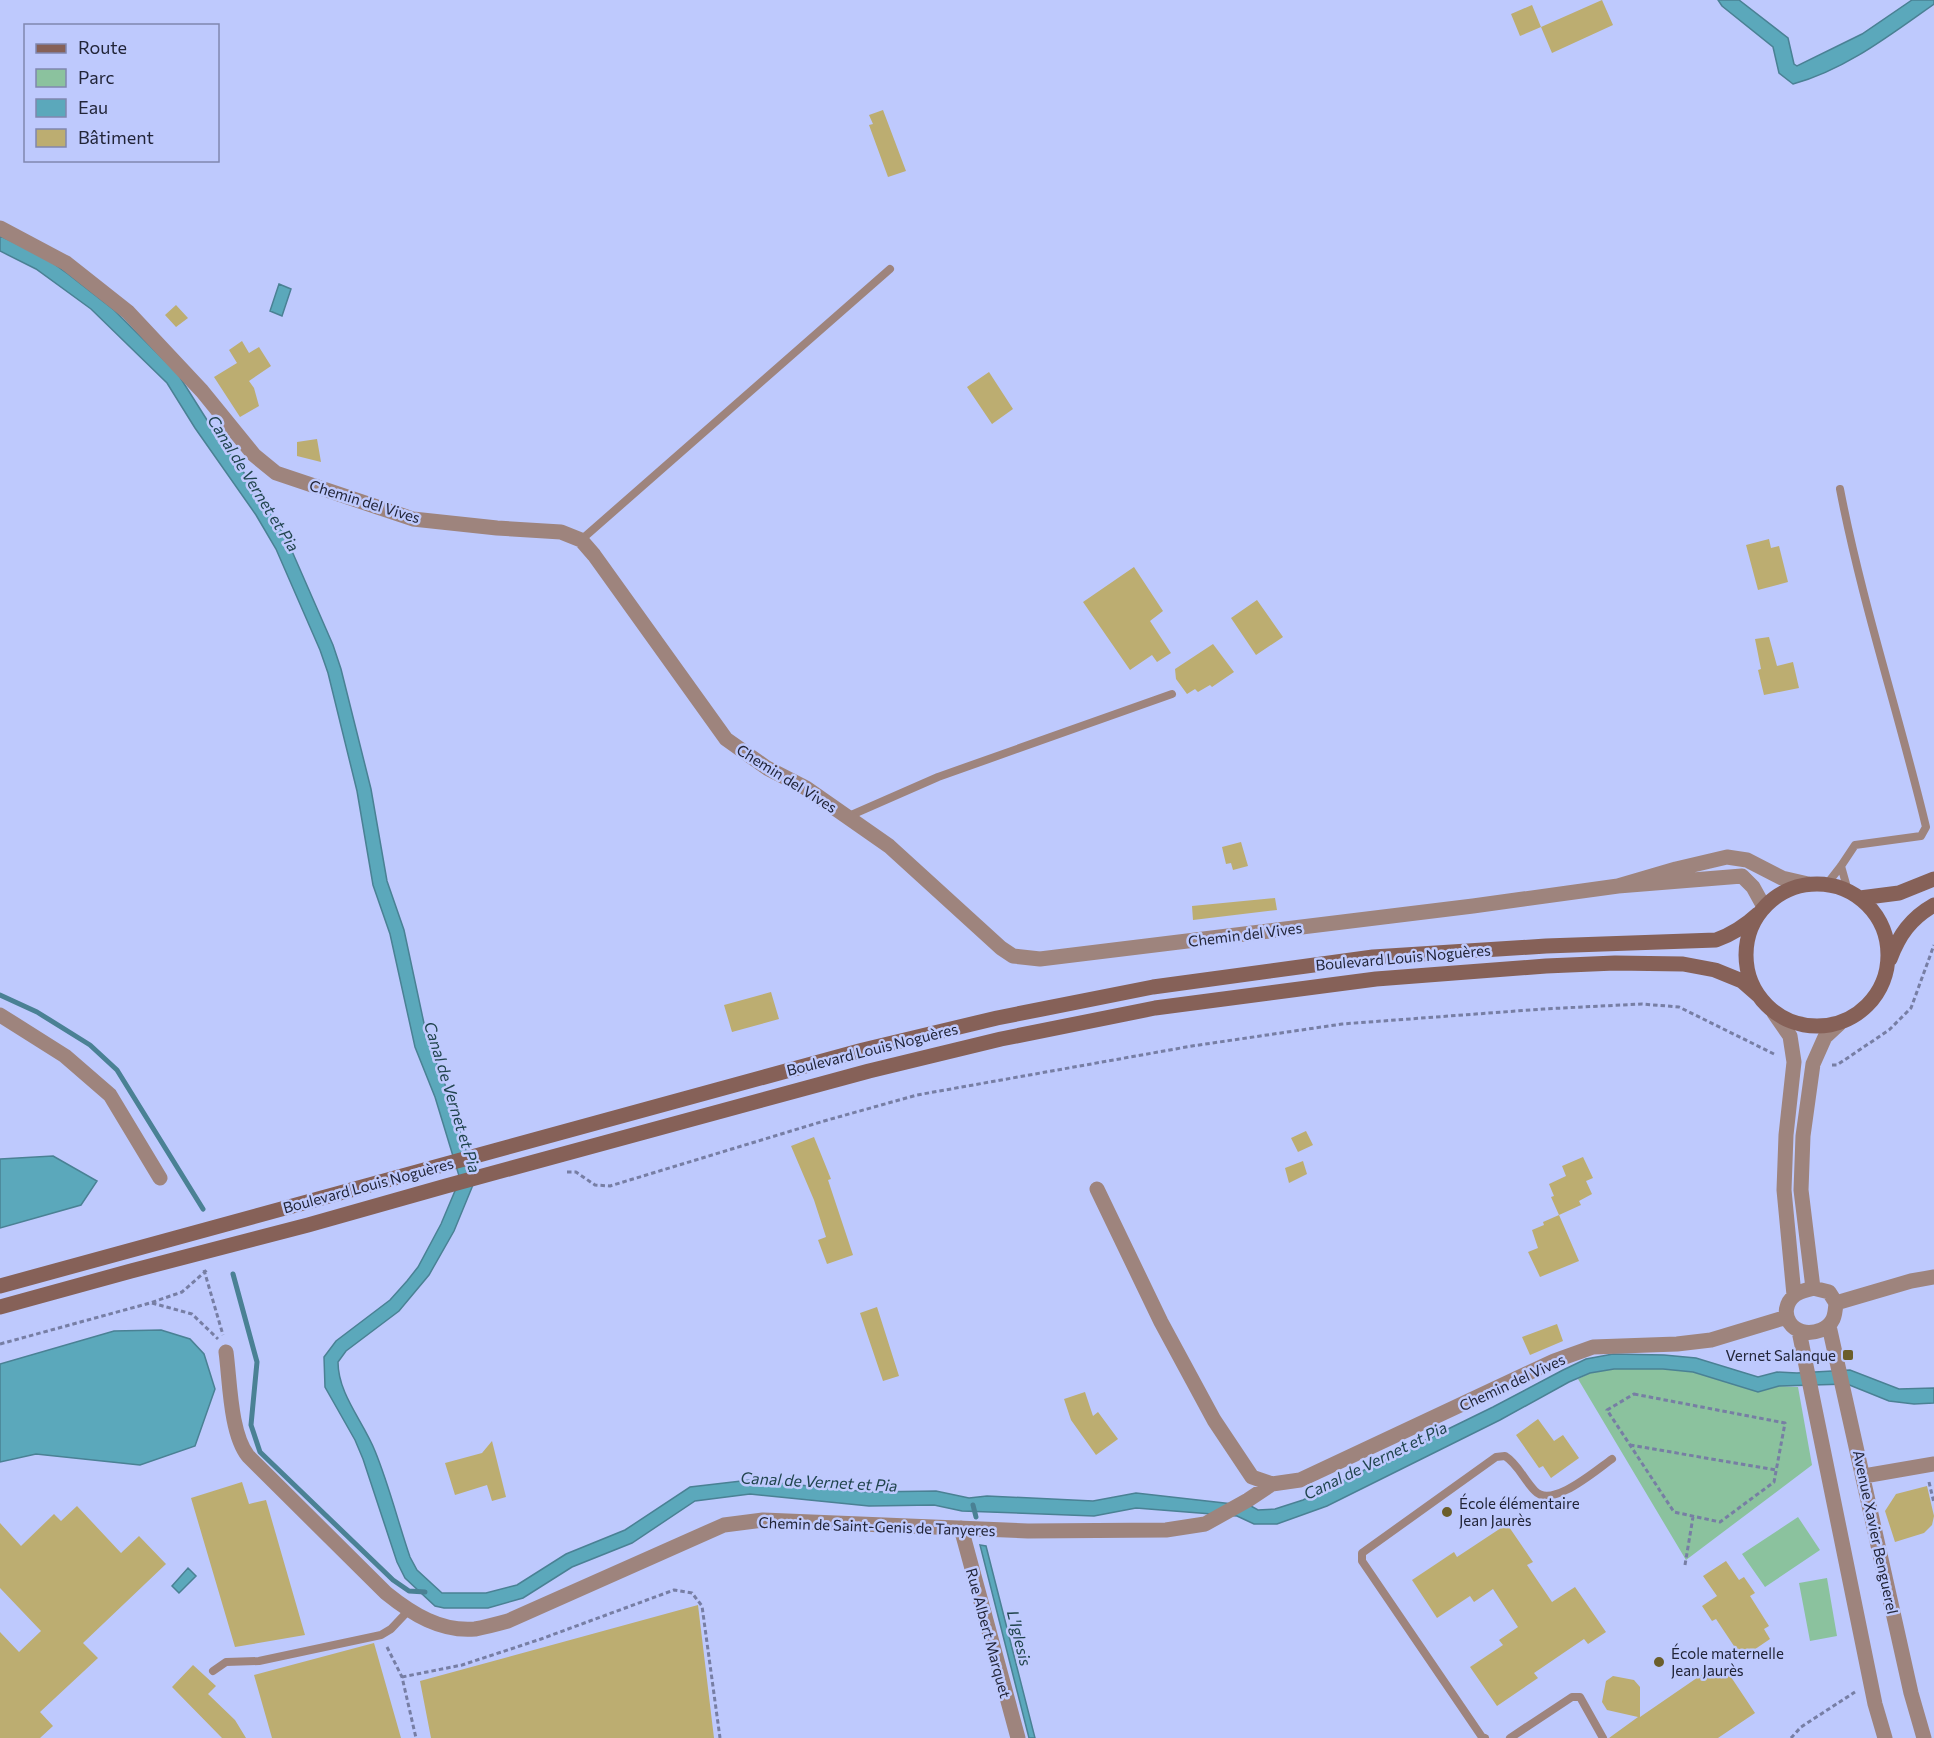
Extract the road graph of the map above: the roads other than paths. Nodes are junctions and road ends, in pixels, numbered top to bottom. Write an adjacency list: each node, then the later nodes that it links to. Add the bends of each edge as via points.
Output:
1 (0, 228): 4 (street, Chemin del Vives, via 66,263 128,312 202,391 254,455 276,473 413,519 561,532)
2 (890, 269): 4 (lane)
3 (1840, 489): 7 (lane, via 1853,556 1926,827 1921,836 1855,845)
4 (581, 540): 6 (street, Chemin del Vives, via 726,739)
5 (1172, 694): 6 (lane, via 938,777)
6 (849, 816): 11 (street, Chemin del Vives, via 889,846 1001,948 1013,956 1040,959)
7 (1841, 866): 10 (lane); 12 (lane)
8 (1934, 879): 12 (main road, via 1899,893)
9 (1808, 884): 10 (main road); 11 (street, Chemin del Vives, via 1782,878 1747,860 1727,857); 14 (main road, via 1777,896)
10 (1827, 884): 12 (main road)
11 (1618, 886): 14 (street, Chemin del Vives, via 1742,876 1754,886)
12 (1854, 894): 15 (main road, via 1880,923)
13 (1934, 905): 15 (main road, via 1912,920 1898,938)
14 (1761, 911): 16 (main road, via 1749,934 1746,955 1748,976); 23 (main road, Boulevard Louis Noguères, via 1744,927 1716,940 1373,957 1154,987 997,1018 863,1050)
15 (1888, 962): 19 (main road, via 1884,982 1873,1000 1858,1015)
16 (1758, 995): 17 (main road); 27 (main road, Boulevard Louis Noguères, via 1742,981 1715,970 1683,964 1615,963 1376,979 1166,1007 1001,1039 869,1071)
17 (1774, 1013): 19 (main road, via 1794,1024); 25 (street, via 1790,1036 1794,1062 1784,1190)
18 (0, 1015): 20 (street, via 65,1056 110,1095)
19 (1839, 1024): 24 (street, via 1825,1037 1813,1064 1803,1136 1802,1190)
20 (160, 1178)
21 (1097, 1189): 35 (street, via 1161,1322 1214,1420 1252,1477)
22 (1934, 1277): 26 (street)
23 (0, 1286)
24 (1813, 1288): 25 (street); 26 (street, via 1828,1292)
25 (1794, 1295): 28 (street)
26 (1836, 1303): 29 (street, via 1835,1317)
27 (0, 1307)
28 (1787, 1317): 30 (street, via 1791,1327); 35 (street, Chemin del Vives, via 1711,1340 1593,1347 1554,1361 1300,1480)
29 (1829, 1326): 30 (street, via 1811,1333); 34 (street, Avenue Xavier Benguerel)
30 (1799, 1331): 43 (street, via 1870,1683)
31 (226, 1349): 37 (street, Chemin de Saint-Genis de Tanyeres, via 241,1447)
32 (1612, 1459): 40 (lane, via 1566,1490 1544,1496 1536,1493 1512,1460 1496,1458 1362,1553 1362,1560)
33 (1929, 1465): 34 (street)
34 (1864, 1476): 44 (street, Avenue Xavier Benguerel)
35 (1272, 1484): 36 (street, Chemin de Saint-Genis de Tanyeres, via 1205,1524 1166,1530)
36 (961, 1528): 37 (street, Chemin de Saint-Genis de Tanyeres, via 764,1520 723,1525 508,1622 474,1629 440,1626); 39 (street, Rue Albert Marquet)
37 (408, 1611): 38 (lane, via 381,1635 259,1661 226,1662)
38 (213, 1671)
39 (1018, 1738)
40 (1485, 1738)
41 (1510, 1738): 42 (lane, via 1572,1697 1581,1698)
42 (1603, 1738)
43 (1885, 1738)
44 (1924, 1738)

